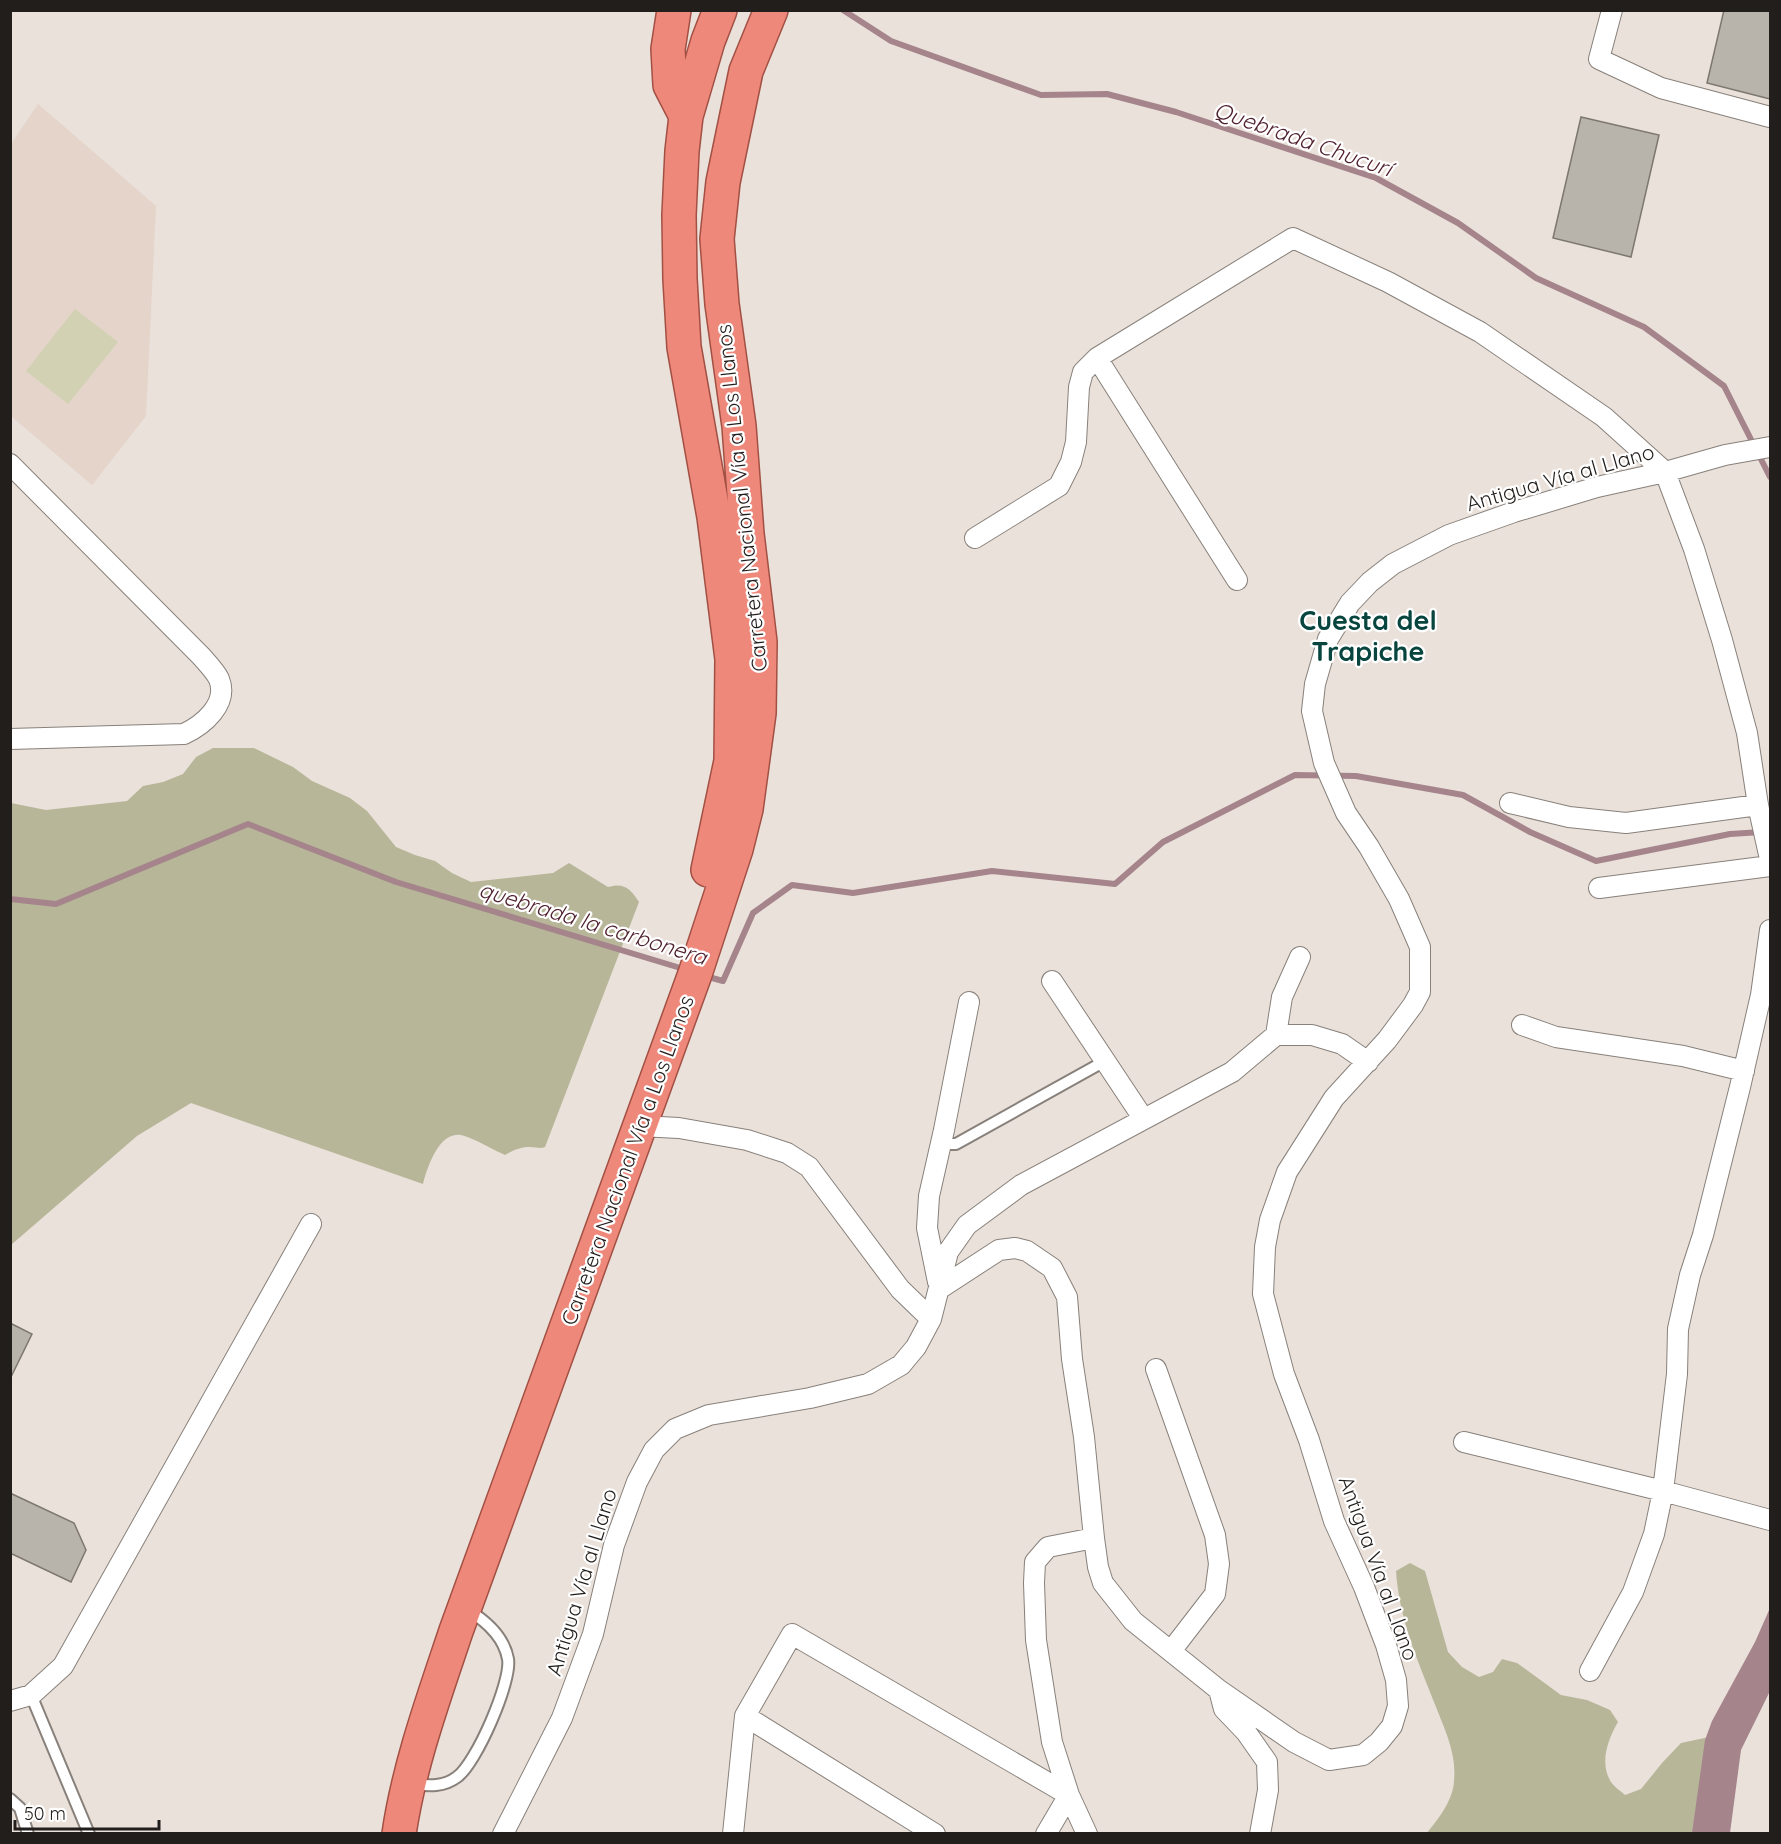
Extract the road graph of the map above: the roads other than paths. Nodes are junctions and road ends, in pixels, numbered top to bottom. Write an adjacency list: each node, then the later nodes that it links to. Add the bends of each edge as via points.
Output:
1 (674, 10): 5 (highway, via 668,49 670,85)
2 (720, 10): 5 (highway, Carretera Nacional Vía a Los Llanos)
3 (771, 10): 29 (highway, Carretera Nacional Vía a Los Llanos, via 746,71 723,182 717,239 760,642 759,712 746,808 736,849)
4 (1612, 10): 6 (street, via 1599,59 1661,88)
5 (686, 116): 51 (highway, Carretera Nacional Vía a Los Llanos, via 680,215 684,347 714,517 732,659 731,761 699,905 412,1703)
6 (1770, 117)
7 (1096, 358): 10 (street, via 1293,238 1388,282 1480,332 1604,417); 11 (street, via 1083,372 1076,442 1059,486); 12 (street)
8 (1770, 447): 10 (street, Antigua Vía al Llano)
9 (10, 464): 13 (street, via 201,656 219,679 221,694 211,716 184,734)
10 (1665, 472): 15 (street, via 1722,640 1747,733); 26 (street, Antigua Vía al Llano, via 1524,508 1449,536 1394,564 1370,582 1350,603 1328,639 1312,711 1324,763 1346,813 1399,899 1420,947 1420,992)
11 (975, 538)
12 (1237, 580)
13 (10, 739)
14 (1510, 802): 15 (street, via 1569,817 1626,824)
15 (1758, 805): 16 (street)
16 (1770, 859)
17 (1770, 866): 18 (street)
18 (1599, 888)
19 (1770, 930): 27 (street)
20 (1300, 957): 24 (street, via 1282,997)
21 (1052, 981): 25 (street)
22 (969, 1002): 30 (street)
23 (1522, 1025): 27 (street, via 1556,1036 1683,1056)
24 (1276, 1035): 26 (street, via 1312,1035 1342,1044); 28 (street, via 1232,1072)
25 (1105, 1061): 28 (street); 30 (lane, via 956,1144)
26 (1368, 1062): 42 (street, Antigua Vía al Llano, via 1334,1098 1287,1172 1270,1220 1263,1294 1284,1374 1334,1521 1386,1645 1396,1680 1398,1706 1392,1726 1363,1755 1329,1760 1294,1742)
27 (1744, 1071): 36 (street, via 1678,1329 1677,1374)
28 (1143, 1118): 32 (street, via 1021,1185 967,1225 948,1252)
29 (640, 1126): 33 (street, via 679,1128 747,1140 786,1153 809,1167 900,1289); 39 (highway, Carretera Nacional Vía a Los Llanos)
30 (941, 1144): 32 (street, via 929,1196 927,1228)
31 (311, 1224): 43 (street, via 63,1666)
32 (939, 1289): 33 (street, Antigua Vía al Llano); 38 (street, Antigua Vía al Llano, via 999,1250 1027,1251 1052,1268 1066,1297)
33 (931, 1319): 53 (street, Antigua Vía al Llano, via 901,1365 868,1384 710,1415 675,1429 654,1450 637,1482 614,1545 593,1634 562,1718)
34 (1156, 1369): 40 (street, via 1215,1535 1219,1564 1215,1594)
35 (1464, 1442): 36 (street)
36 (1663, 1491): 37 (street); 41 (street, via 1654,1534 1633,1592)
37 (1768, 1520)
38 (1095, 1538): 40 (street, Antigua Vía al Llano, via 1103,1582 1133,1621); 47 (street, via 1048,1547 1035,1562 1036,1640 1042,1683 1052,1742)
39 (465, 1608): 46 (highway, Carretera Nacional Vía a Los Llanos, via 427,1719); 46 (lane, via 493,1629 504,1647 508,1662 504,1687 476,1755 466,1768 447,1783)
40 (1171, 1651): 42 (street, Antigua Vía al Llano)
41 (1590, 1671)
42 (1219, 1690): 58 (street, via 1224,1709 1267,1762 1268,1790)
43 (31, 1695): 44 (street); 50 (lane)
44 (10, 1701)
45 (746, 1716): 47 (street, via 792,1634); 54 (street); 55 (street)
46 (410, 1784): 52 (highway, Carretera Nacional Vía a Los Llanos)
47 (1069, 1796): 56 (street); 57 (street)
48 (10, 1799): 49 (lane, via 20,1808)
49 (28, 1833)
50 (89, 1833)
51 (381, 1833)
52 (399, 1833)
53 (503, 1833)
54 (735, 1833)
55 (935, 1833)
56 (1046, 1833)
57 (1087, 1833)
58 (1260, 1833)

